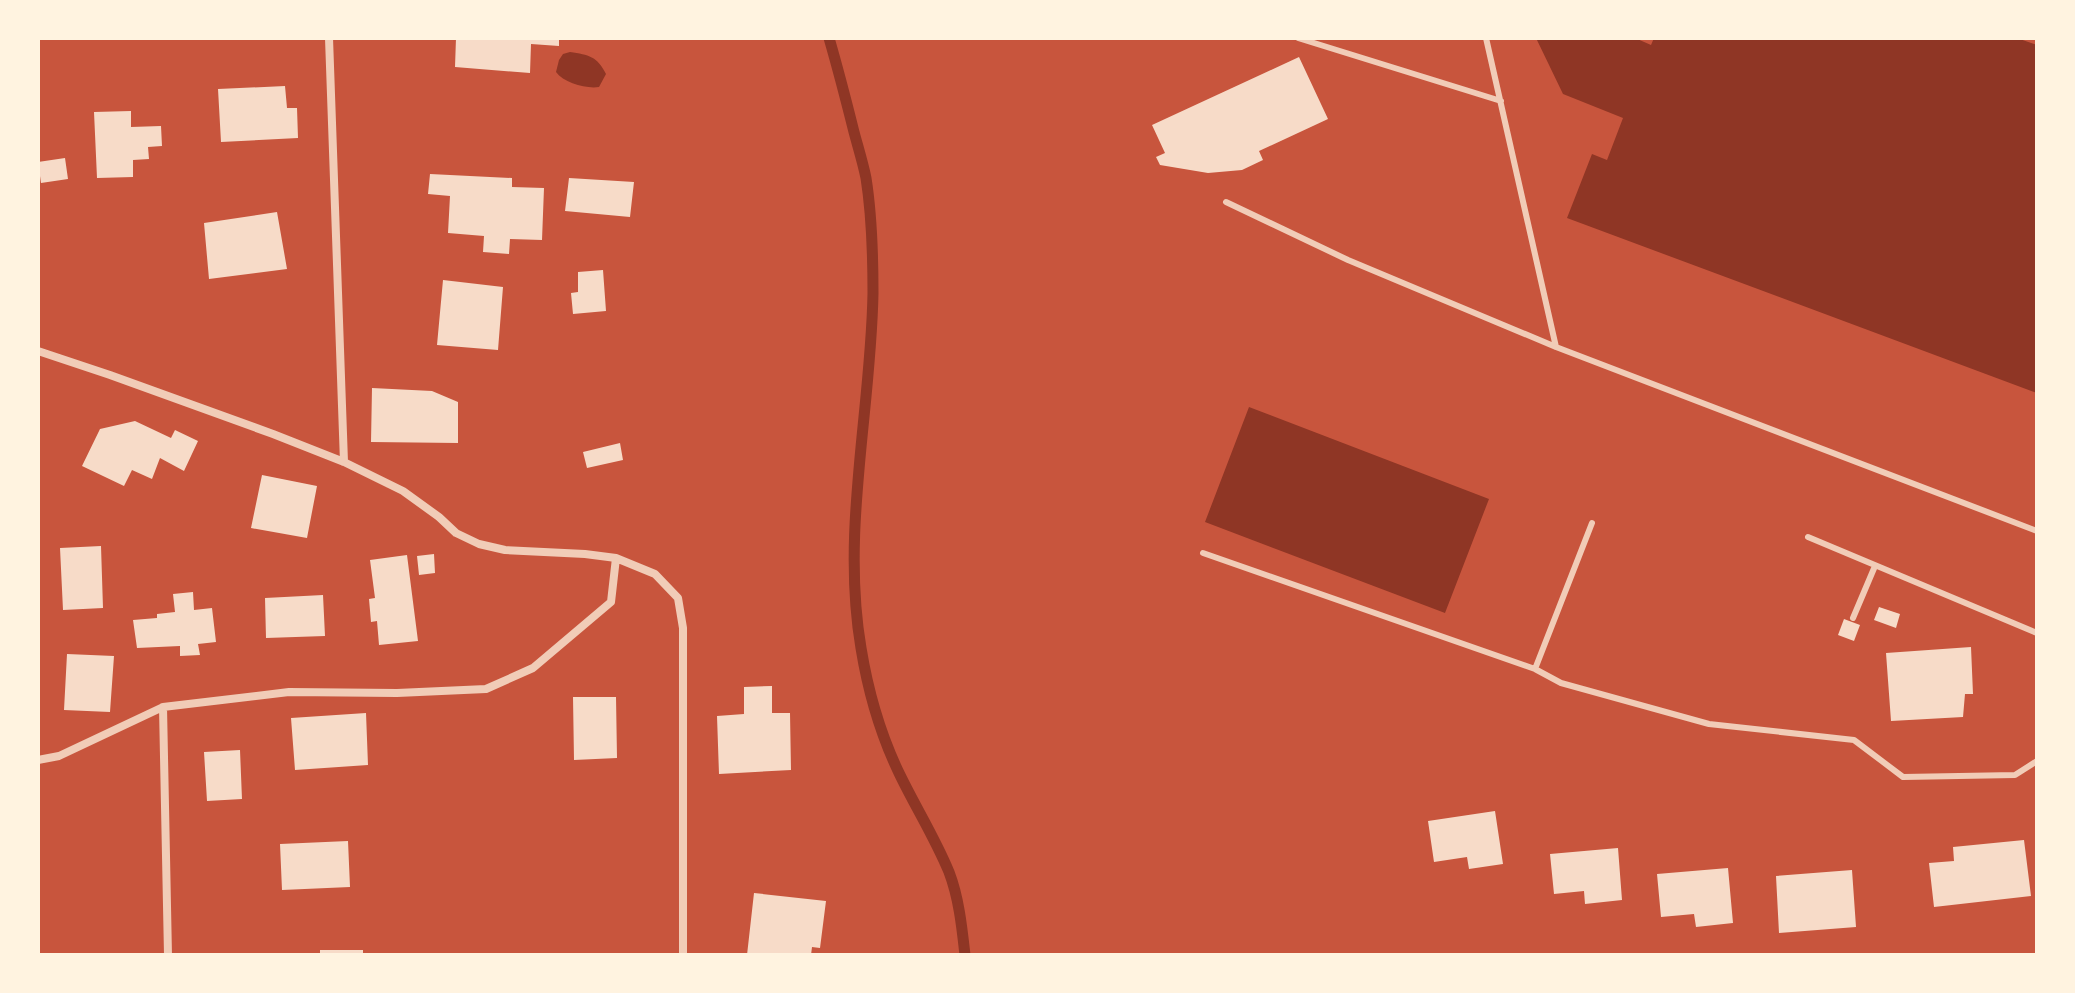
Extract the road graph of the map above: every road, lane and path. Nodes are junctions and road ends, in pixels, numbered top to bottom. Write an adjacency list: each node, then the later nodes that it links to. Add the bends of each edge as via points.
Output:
1 (329, 38): 8 (street)
2 (1298, 38): 4 (lane)
3 (1486, 38): 4 (lane)
4 (1501, 101): 6 (lane)
5 (1226, 202): 6 (lane, via 1348,260)
6 (1556, 347): 10 (lane)
7 (38, 351): 8 (street)
8 (344, 462): 13 (street, via 403,491 456,533 479,544)
9 (1592, 523): 17 (lane)
10 (2037, 531)
11 (1808, 537): 14 (lane)
12 (1203, 553): 17 (lane)
13 (616, 558): 18 (street, via 611,602 533,668 486,689 289,692); 22 (street, via 655,574 678,598 683,628)
14 (1875, 566): 15 (lane); 16 (lane)
15 (1853, 618)
16 (2037, 633)
17 (1535, 669): 20 (lane, via 1561,683 1709,724 1854,740 1903,777 2015,775)
18 (163, 707): 19 (street, via 59,756); 21 (street)
19 (38, 760)
20 (2037, 761)
21 (168, 955)
22 (683, 955)

